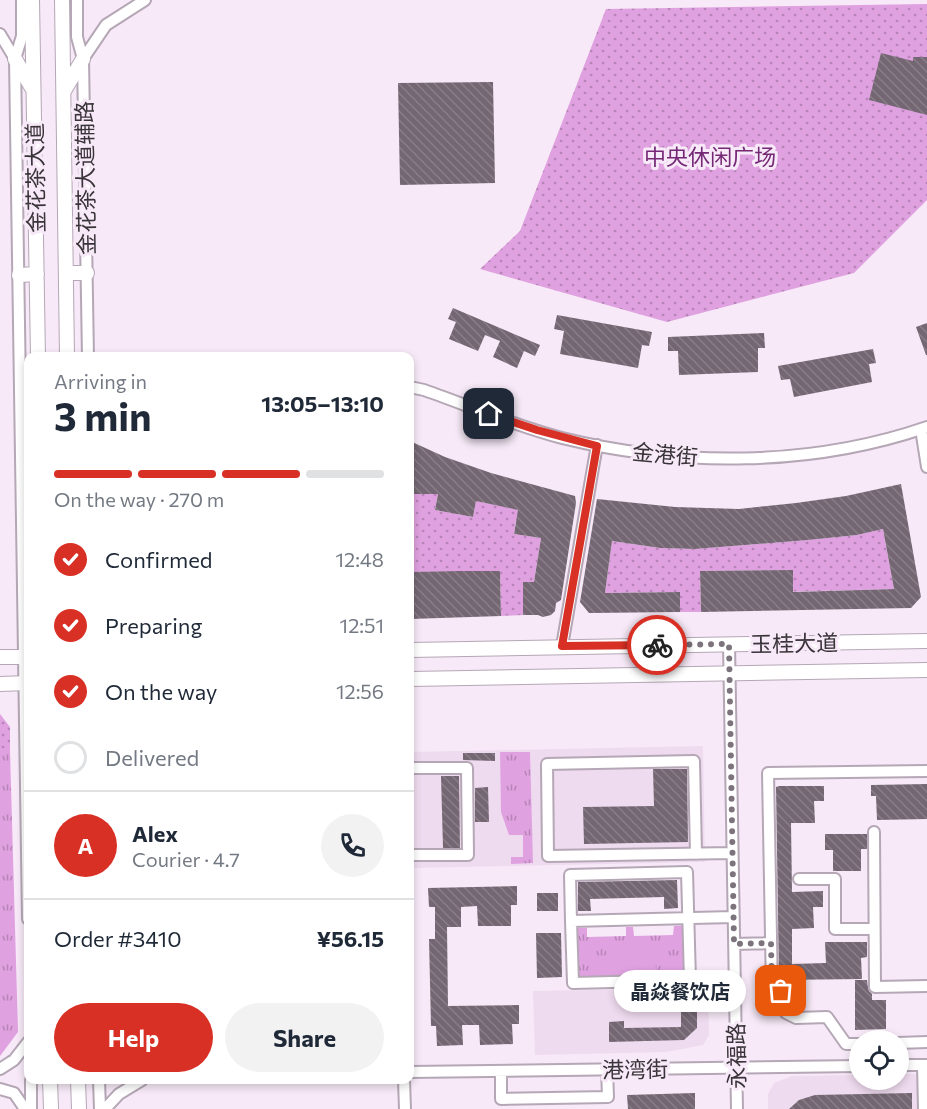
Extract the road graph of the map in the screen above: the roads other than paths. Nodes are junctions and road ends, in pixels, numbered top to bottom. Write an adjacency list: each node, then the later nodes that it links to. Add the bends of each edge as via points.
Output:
1 (22, 0): 7 (street, via 22,36)
2 (32, 0): 9 (main road, 金花茶大道)
3 (62, 0): 10 (main road, 金花茶大道)
4 (77, 0): 8 (street, 金花茶大道辅路, via 77,37)
5 (145, 0): 8 (street, via 106,25)
6 (0, 34): 7 (street)
7 (15, 58): 9 (main road); 14 (street)
8 (83, 59): 10 (main road); 12 (street, 金花茶大道辅路)
9 (34, 91): 13 (main road, 金花茶大道)
10 (63, 93): 11 (main road, 金花茶大道)
11 (66, 273): 12 (main road); 16 (main road, 金花茶大道)
12 (87, 273): 17 (street, 金花茶大道辅路)
13 (37, 274): 14 (main road); 15 (main road, 金花茶大道)
14 (19, 275): 22 (street)
15 (38, 352)
16 (67, 352)
17 (88, 352)
18 (414, 388): 20 (street, 金港街, via 508,421)
19 (924, 428): 20 (street, 金港街, via 838,449 775,456 682,456); 21 (street)
20 (597, 446): 25 (street)
21 (927, 467)
22 (24, 548)
23 (927, 641): 24 (main road, 玉桂大道)
24 (729, 644): 25 (main road, 玉桂大道); 30 (street, 永福路)
25 (562, 646): 26 (main road, 玉桂大道)
26 (414, 650)
27 (0, 657): 28 (main road)
28 (24, 657)
29 (927, 670): 30 (main road, 玉桂大道)
30 (729, 674): 31 (main road, 玉桂大道); 37 (street, 永福路)
31 (414, 679)
32 (24, 683): 33 (main road)
33 (0, 684)
34 (414, 768): 39 (street, via 467,768 468,855)
35 (927, 771): 45 (street, via 768,773)
36 (874, 832): 44 (street)
37 (732, 853): 38 (street); 41 (street, 永福路)
38 (696, 854): 38 (street, via 548,856 547,764 694,761)
39 (414, 855)
40 (799, 879): 44 (street, via 835,879 835,930)
41 (733, 917): 42 (street); 46 (street, 永福路)
42 (688, 918): 43 (street); 43 (street, via 687,872 628,873 570,875); 43 (street, via 690,980 573,983)
43 (571, 921)
44 (874, 929): 47 (street, via 875,987)
45 (771, 943): 46 (street); 50 (street, via 772,991 781,991 786,1013 796,1018 827,1017)
46 (734, 944): 55 (street, 永福路)
47 (927, 987)
48 (927, 1042): 49 (street)
49 (909, 1043)
50 (849, 1044)
51 (24, 1047): 56 (street)
52 (909, 1065): 53 (street)
53 (925, 1065): 75 (street)
54 (849, 1066): 55 (street, 港湾街)
55 (736, 1068): 57 (street, 港湾街); 74 (street, 永福路)
56 (0, 1069)
57 (607, 1070): 58 (street, 港湾街); 58 (street, via 608,1097 501,1099)
58 (501, 1071): 59 (street, 港湾街)
59 (414, 1072)
60 (31, 1084): 68 (street)
61 (50, 1084): 69 (main road)
62 (78, 1084): 70 (main road)
63 (99, 1084): 71 (street)
64 (135, 1084): 72 (street, via 118,1094)
65 (404, 1084): 73 (street)
66 (0, 1089): 67 (street, via 14,1093)
67 (25, 1109)
68 (32, 1109)
69 (51, 1109)
70 (79, 1109)
71 (100, 1109)
72 (105, 1109)
73 (405, 1109)
74 (737, 1109)
75 (924, 1109)

